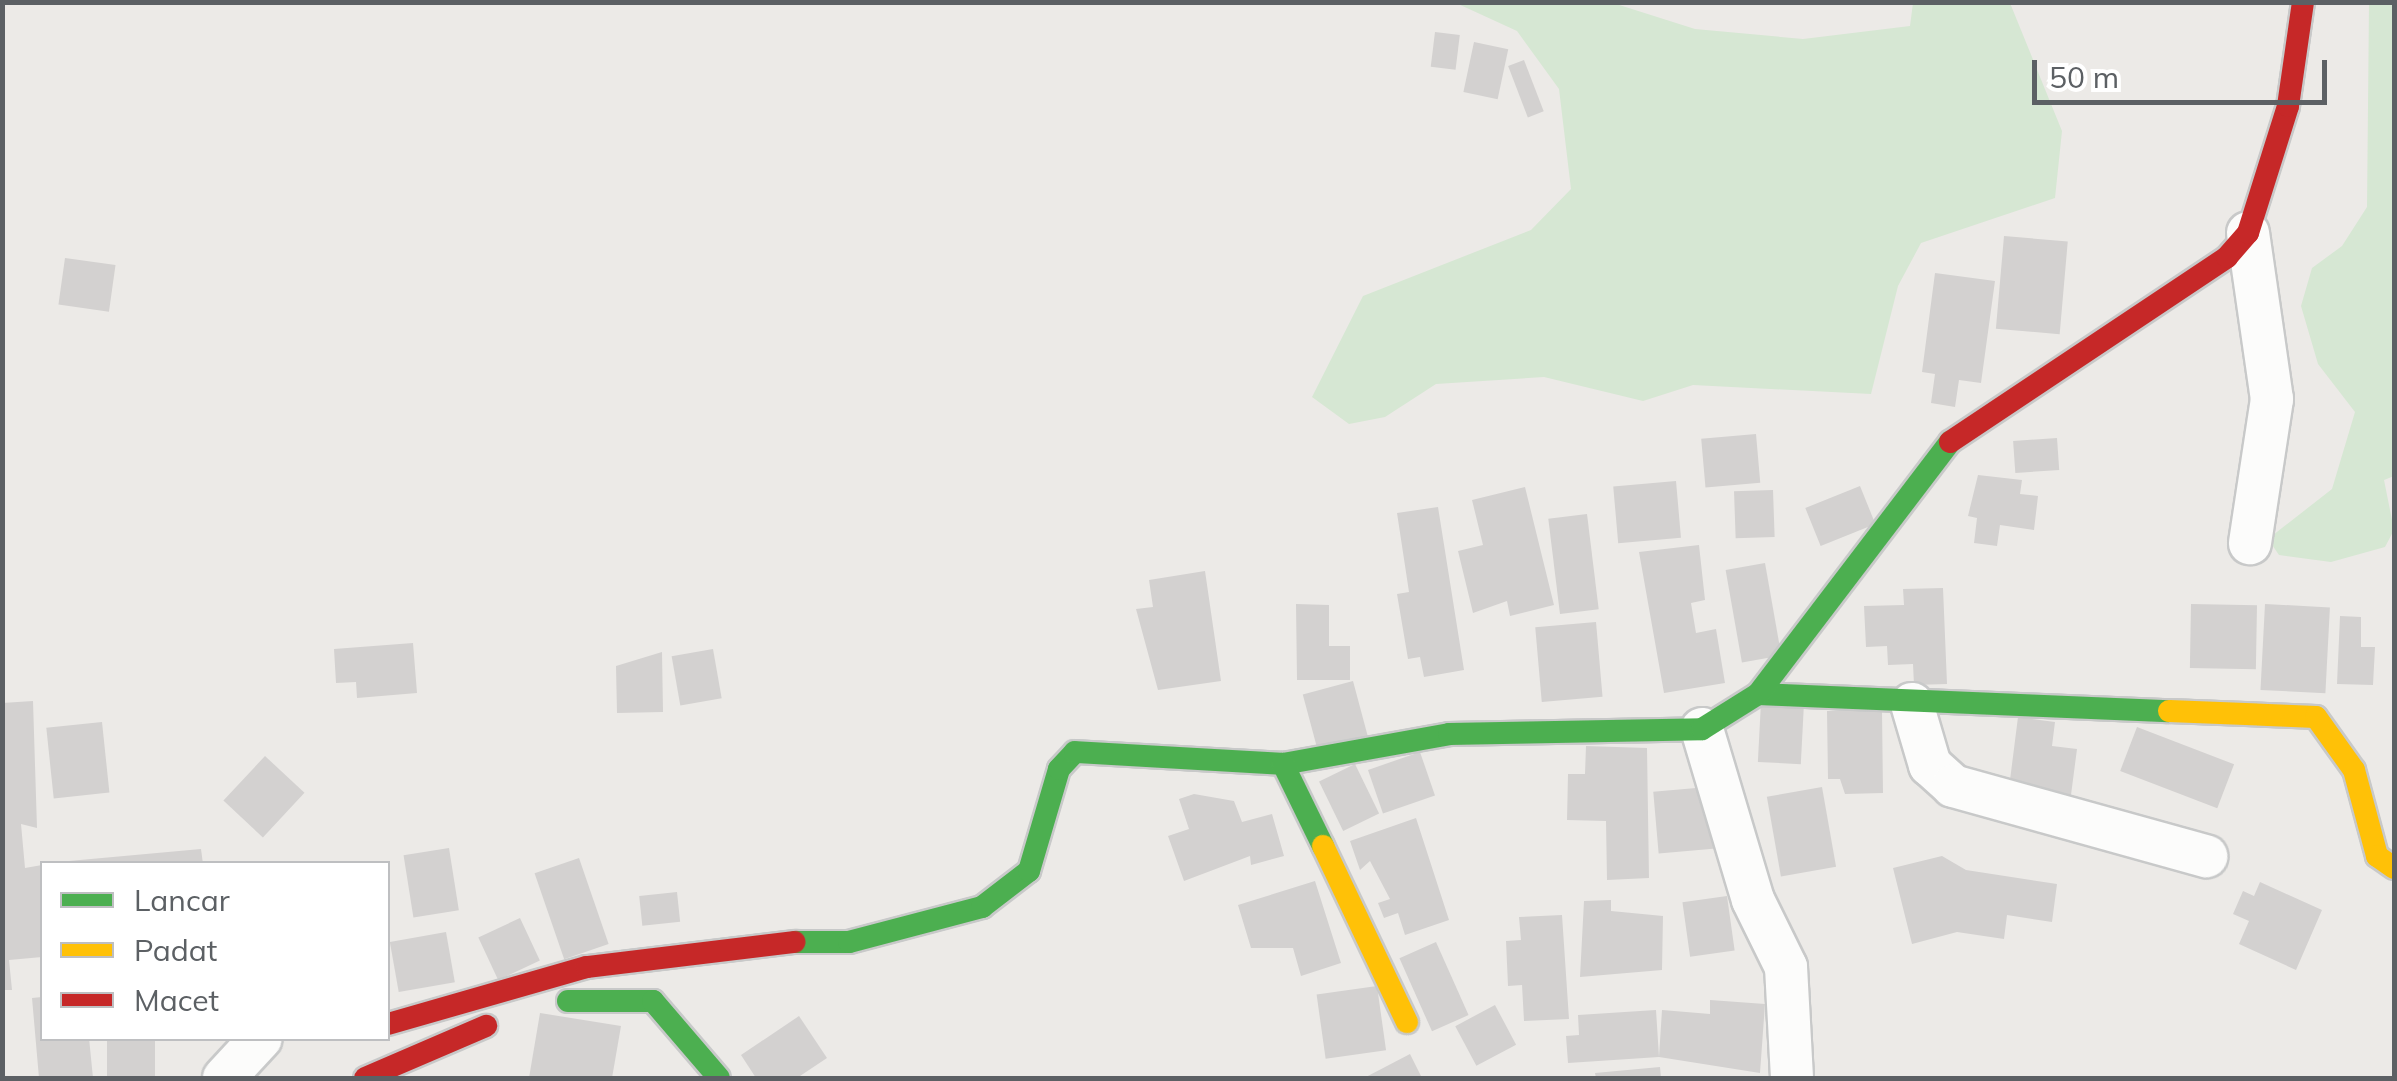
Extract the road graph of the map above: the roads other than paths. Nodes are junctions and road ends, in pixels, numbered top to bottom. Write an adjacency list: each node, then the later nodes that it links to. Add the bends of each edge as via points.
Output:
1 (2303, 2): 2 (street, via 2288,106)
2 (2248, 233): 3 (street, via 2272,399); 4 (street, via 2227,258 1933,454 1858,570)
3 (2250, 543)
4 (1758, 694): 5 (street); 6 (street)
5 (1912, 704): 8 (street, via 1935,776 1953,786); 9 (street, via 2316,717 2354,770 2377,856)
6 (1702, 729): 7 (street, via 1448,734); 16 (street, via 1753,900 1786,967)
7 (1283, 764): 10 (street); 11 (street, via 1074,752 1059,769 1029,871 982,907 848,942 738,943 587,967)
8 (2206, 856)
9 (2394, 868)
10 (1407, 1022)
11 (390, 1023)
12 (259, 1041): 13 (street)
13 (224, 1078)
14 (365, 1078): 15 (street, via 526,1008 609,994 654,1001)
15 (720, 1078)
16 (1792, 1078)

